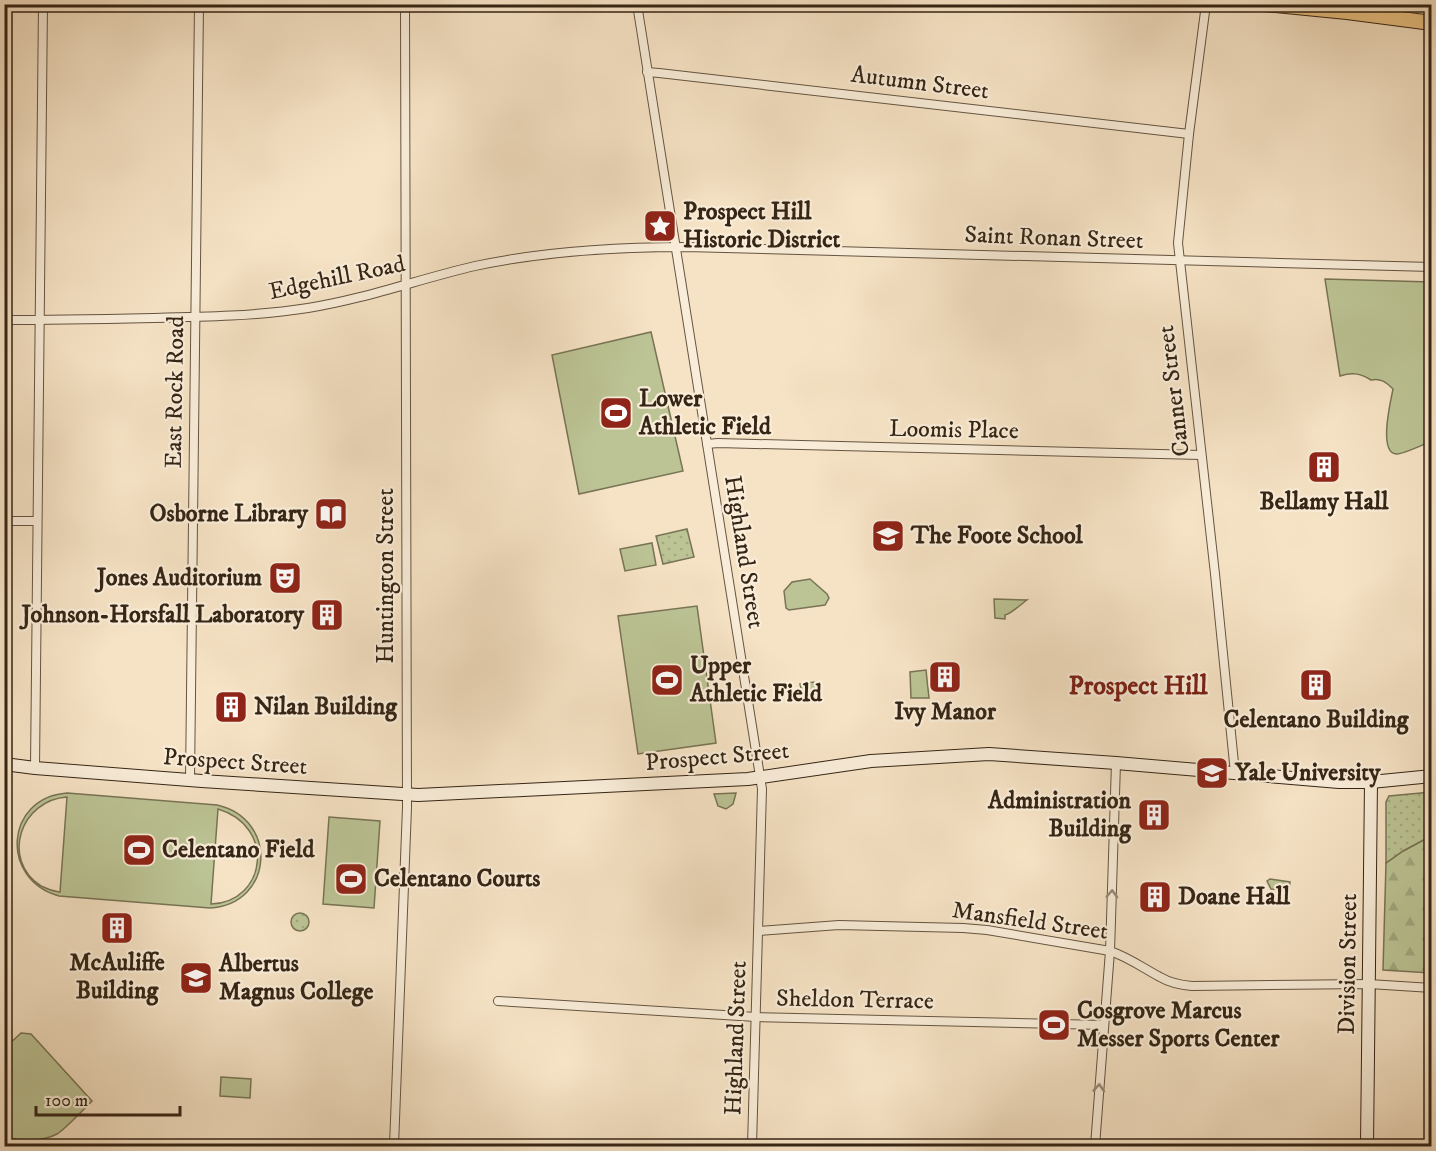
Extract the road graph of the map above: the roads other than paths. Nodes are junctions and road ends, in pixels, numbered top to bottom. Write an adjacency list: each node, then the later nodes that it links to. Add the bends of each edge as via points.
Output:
1 (43, 4): 17 (street)
2 (199, 4): 15 (street, East Rock Road)
3 (405, 4): 14 (street, Huntington Street)
4 (637, 4): 9 (street, Highland Street)
5 (1206, 4): 10 (street, Canner Street)
6 (1264, 4): 7 (main road)
7 (1348, 8): 8 (main road)
8 (1431, 23)
9 (647, 72): 10 (street, Autumn Street); 11 (street, Highland Street)
10 (1189, 134): 12 (street, Canner Street)
11 (675, 247): 12 (street, Saint Ronan Street); 14 (street, Edgehill Road, via 538,255); 18 (street, Highland Street)
12 (1179, 260): 13 (street, Saint Ronan Street); 19 (street, Canner Street)
13 (1431, 267)
14 (405, 284): 15 (street, Edgehill Road, via 308,308); 30 (street, Huntington Street)
15 (195, 317): 17 (street, Edgehill Road); 28 (street, East Rock Road)
16 (4, 320): 17 (street, Edgehill Road)
17 (40, 320): 21 (street)
18 (707, 444): 19 (street, Loomis Place); 27 (street, Highland Street)
19 (1201, 455): 25 (street, Canner Street)
20 (4, 521): 21 (street)
21 (37, 521): 24 (street)
22 (1116, 763): 25 (main road, Prospect Street); 27 (main road, Prospect Street, via 1007,754 967,755 871,761); 32 (street, one-way to 22)
23 (4, 764): 24 (main road, Prospect Street)
24 (35, 768): 28 (main road, Prospect Street)
25 (1235, 773): 29 (main road, Prospect Street)
26 (1431, 776): 29 (main road, Prospect Street)
27 (760, 777): 30 (main road, Prospect Street); 31 (street, Highland Street)
28 (190, 780): 30 (main road, Prospect Street)
29 (1371, 782): 33 (main road, Division Street)
30 (406, 794): 38 (street, Huntington Street)
31 (759, 932): 32 (street, Mansfield Street, via 839,925 963,928); 36 (street, Highland Street)
32 (1110, 951): 33 (street, Mansfield Street, via 1161,978 1192,986); 37 (street)
33 (1369, 984): 34 (street, Mansfield Street); 42 (main road, Division Street)
34 (1431, 988)
35 (498, 1001): 36 (street, Sheldon Terrace)
36 (756, 1017): 37 (street, Sheldon Terrace); 40 (street, Highland Street)
37 (1104, 1025): 41 (street, one-way to 37)
38 (394, 1146): 39 (street)
39 (408, 1146)
40 (752, 1146)
41 (1095, 1146)
42 (1367, 1146)

